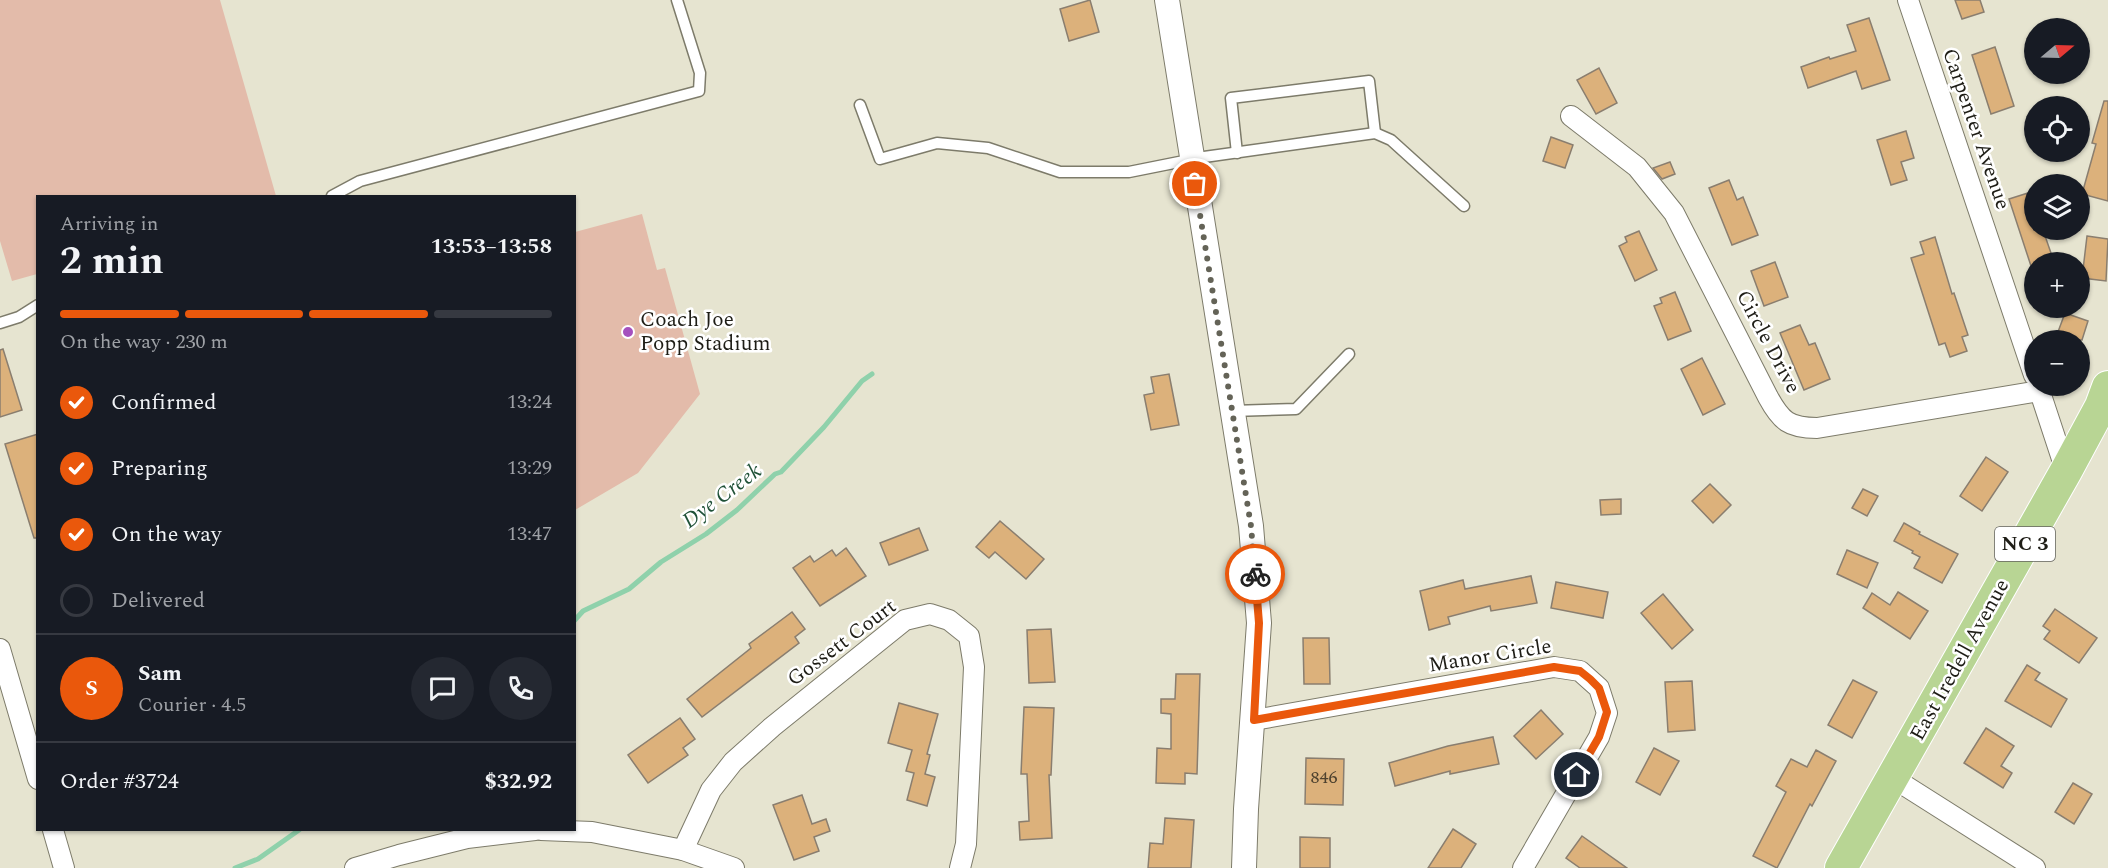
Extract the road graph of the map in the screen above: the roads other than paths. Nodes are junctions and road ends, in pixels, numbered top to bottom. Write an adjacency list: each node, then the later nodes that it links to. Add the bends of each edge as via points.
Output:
1 (677, 0): 9 (lane, via 700,73 699,91 360,181)
2 (1167, 0): 8 (street)
3 (1908, 0): 13 (street, Carpenter Avenue)
4 (860, 105): 8 (lane, via 880,159 937,143 988,148 1060,172 1129,172)
5 (1571, 116): 15 (street, Circle Drive, via 1637,166 1674,213 1768,397 1787,423 1817,428)
6 (1375, 133): 7 (lane); 7 (lane, via 1369,81 1231,98); 10 (lane, via 1391,140)
7 (1238, 153): 8 (lane)
8 (1192, 161): 18 (street)
9 (334, 195)
10 (1464, 206)
11 (36, 306): 12 (lane)
12 (0, 323)
13 (2024, 345)
14 (1349, 354): 18 (lane, via 1296,409)
15 (2024, 387)
16 (2108, 387): 19 (main road, East Iredell Avenue / NC 3)
17 (2041, 396): 19 (street, Carpenter Avenue)
18 (1232, 411): 22 (street, via 1251,526 1259,623)
19 (2066, 471): 24 (main road, East Iredell Avenue / NC 3)
20 (0, 649): 21 (street)
21 (6, 694): 23 (street)
22 (1254, 720): 33 (street); 34 (street, Manor Circle, via 1554,667 1580,671 1599,688 1607,712 1599,737)
23 (36, 773)
24 (1893, 778): 35 (main road, East Iredell Avenue / NC 3); 36 (street)
25 (52, 831): 29 (street)
26 (526, 831): 30 (street, via 467,838)
27 (566, 831): 28 (street, via 592,832)
28 (683, 850): 31 (street); 32 (street, Gossett Court, via 711,790 733,762 905,620 930,614 949,620 969,636 974,667 966,844)
29 (64, 868)
30 (355, 868)
31 (734, 868)
32 (960, 868)
33 (1244, 868)
34 (1523, 868)
35 (1841, 868)
36 (2035, 868)

